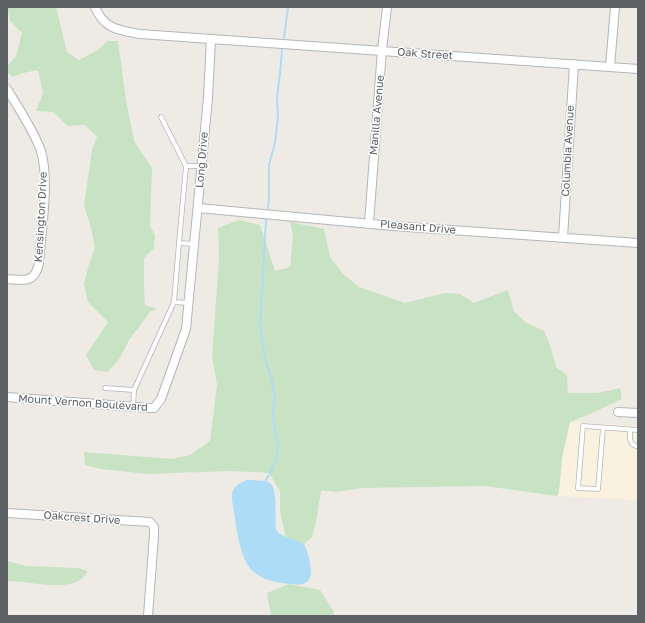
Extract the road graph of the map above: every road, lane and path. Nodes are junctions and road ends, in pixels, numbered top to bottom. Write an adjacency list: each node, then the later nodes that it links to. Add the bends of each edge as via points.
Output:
1 (95, 7): 4 (street, via 102,21 112,28 140,34)
2 (387, 7): 5 (street, Manilla Avenue)
3 (615, 7): 7 (street)
4 (211, 39): 5 (street, Oak Street); 12 (street, Long Drive)
5 (382, 50): 6 (street, Oak Street); 14 (street, Manilla Avenue)
6 (574, 64): 7 (street, Oak Street); 15 (street, Columbia Avenue)
7 (610, 67): 8 (street, Oak Street)
8 (638, 69)
9 (7, 89): 19 (street, Kensington Drive, via 38,143 45,172 39,263 36,273 30,279)
10 (161, 117): 11 (lane)
11 (186, 166): 12 (lane); 16 (lane)
12 (202, 166): 13 (street, Long Drive)
13 (198, 208): 14 (street, Pleasant Drive); 18 (street, Long Drive)
14 (369, 223): 15 (street, Pleasant Drive)
15 (563, 237): 17 (street, Pleasant Drive)
16 (179, 243): 18 (lane); 20 (lane)
17 (638, 243)
18 (194, 244): 21 (street, Long Drive)
19 (7, 278)
20 (174, 302): 21 (lane); 23 (lane)
21 (188, 303): 25 (street, Long Drive, via 186,329)
22 (105, 388): 23 (lane)
23 (134, 390): 26 (lane)
24 (7, 397): 26 (street, Mount Vernon Boulevard)
25 (158, 404): 26 (street, Mount Vernon Boulevard, via 154,408)
26 (133, 407)
27 (618, 412): 28 (street)
28 (638, 414)
29 (603, 428): 29 (lane, via 583,426 578,488 598,489); 30 (lane)
30 (630, 430): 31 (lane); 32 (lane, via 632,444)
31 (638, 430)
32 (638, 447)
33 (7, 512): 34 (street, Oakcrest Drive, via 150,522 154,527 154,535)
34 (148, 616)

